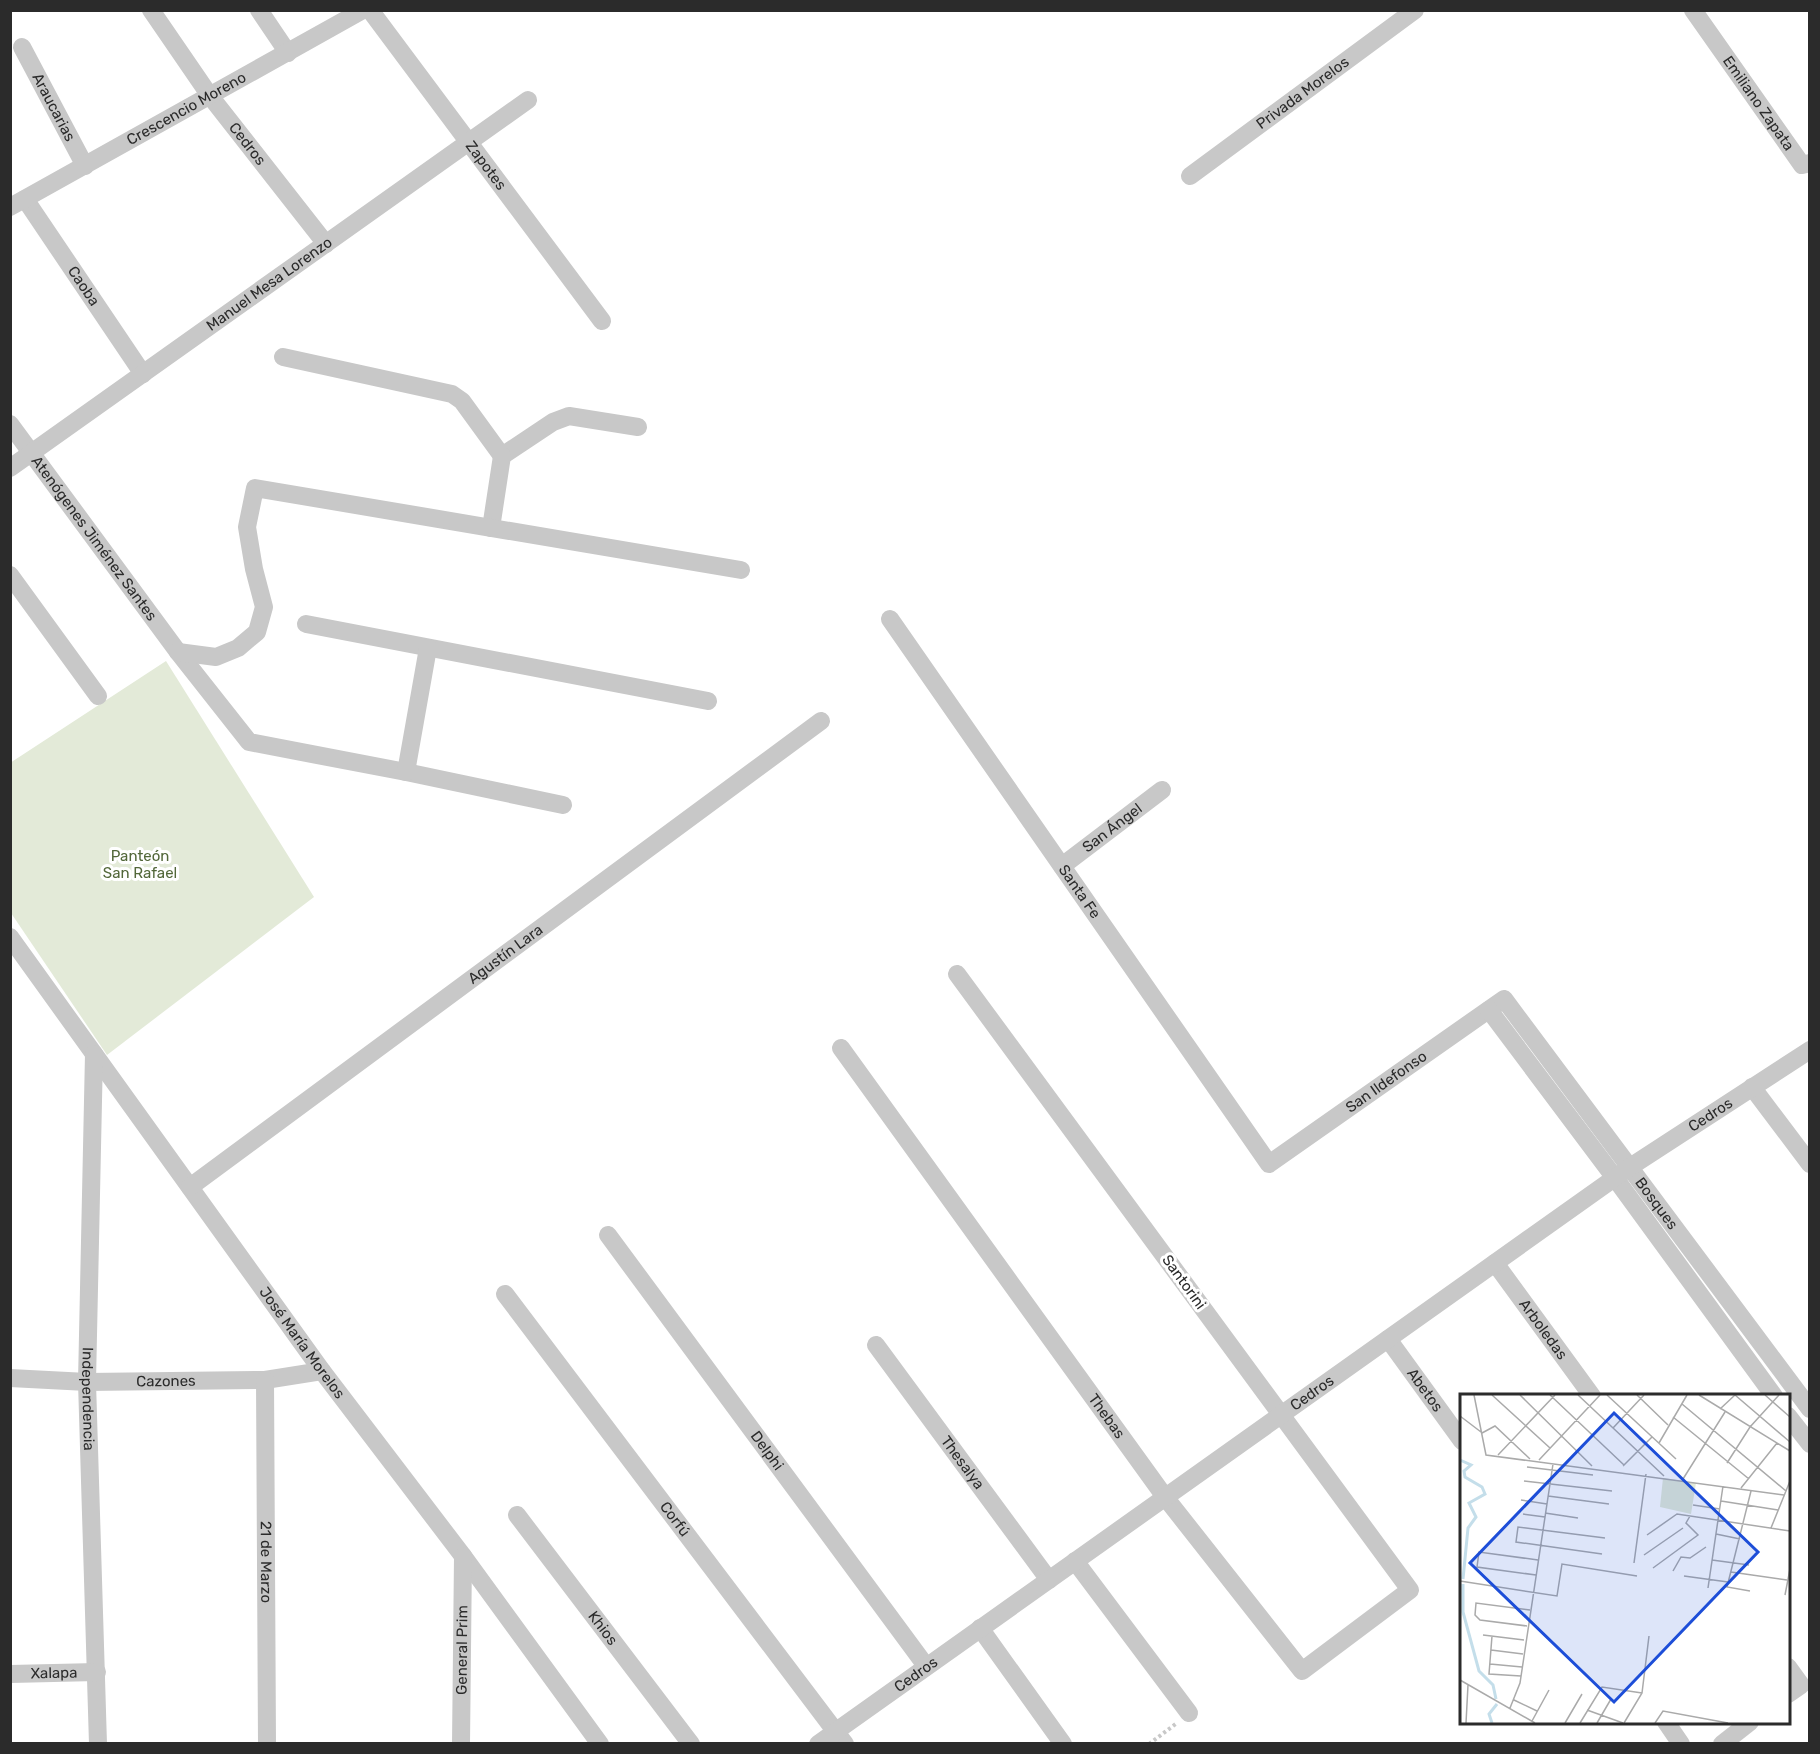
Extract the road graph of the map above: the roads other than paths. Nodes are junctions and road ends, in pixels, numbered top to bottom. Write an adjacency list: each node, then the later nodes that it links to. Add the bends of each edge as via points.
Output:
1 (151, 10): 9 (street, Cedros)
2 (259, 10): 8 (street)
3 (363, 10): 8 (street, Crescencio Moreno)
4 (370, 10): 11 (street, Zapotes)
5 (1415, 10): 14 (street, Privada Morelos)
6 (1693, 10): 12 (street, Emiliano Zapata, via 1802,165)
7 (22, 46): 13 (street, Araucarias)
8 (288, 53): 9 (street, Crescencio Moreno)
9 (210, 96): 13 (street, Crescencio Moreno); 16 (street, Cedros)
10 (528, 100): 11 (street, Manuel Mesa Lorenzo)
11 (469, 142): 16 (street, Manuel Mesa Lorenzo); 17 (street, Zapotes)
12 (1809, 164)
13 (85, 166): 15 (street, Crescencio Moreno)
14 (1190, 176)
15 (18, 203): 19 (street, Caoba)
16 (326, 244): 19 (street, Manuel Mesa Lorenzo)
17 (602, 321)
18 (283, 357): 23 (street, via 452,394 462,401)
19 (143, 374): 22 (street, Manuel Mesa Lorenzo)
20 (10, 424): 22 (street, Atenógenes Jiménez Santes)
21 (638, 427): 23 (street, via 569,416 553,422)
22 (31, 454): 24 (street, Manuel Mesa Lorenzo); 31 (street, Atenógenes Jiménez Santes)
23 (502, 456): 25 (street)
24 (10, 468)
25 (491, 528): 26 (street); 31 (street, via 255,488 247,527 264,606 257,632 238,648 216,657)
26 (741, 570)
27 (10, 575): 32 (street)
28 (890, 619): 38 (street, Santa Fe)
29 (306, 624): 30 (street)
30 (428, 648): 33 (street); 35 (street)
31 (178, 652): 35 (street, Atenógenes Jiménez Santes, via 249,742)
32 (98, 696)
33 (708, 701)
34 (821, 721): 50 (street, Agustín Lara)
35 (406, 772): 37 (street, Atenógenes Jiménez Santes)
36 (1162, 790): 38 (street, San Ángel)
37 (563, 805)
38 (1062, 866): 47 (street, Santa Fe)
39 (10, 937): 45 (street, José María Morelos)
40 (957, 974): 63 (street, Santorini)
41 (1504, 999): 42 (street, San Ildefonso); 49 (street, Bosques)
42 (1489, 1010): 47 (street, San Ildefonso); 49 (street, Bosques)
43 (841, 1048): 67 (street, Thebas)
44 (1809, 1050): 46 (street, Cedros)
45 (94, 1054): 50 (street, José María Morelos); 59 (street, Independencia)
46 (1752, 1088): 48 (street); 49 (street, Cedros)
47 (1269, 1164)
48 (1809, 1164)
49 (1622, 1172): 52 (street, Cedros); 61 (street, Bosques); 62 (street, Bosques)
50 (190, 1187): 56 (street, José María Morelos)
51 (608, 1235): 74 (street, Delphi)
52 (1495, 1263): 54 (street, Cedros); 60 (street, Arboledas)
53 (505, 1294): 82 (street, Corfú)
54 (1388, 1339): 63 (street, Cedros); 65 (street, Abetos)
55 (876, 1345): 71 (street, Thesalya)
56 (322, 1371): 58 (street, Cazones); 69 (street, José María Morelos)
57 (10, 1378): 59 (street, Cazones)
58 (264, 1380): 59 (street, Cazones); 84 (street, 21 de Marzo)
59 (87, 1382): 76 (street, Independencia)
60 (1591, 1394)
61 (1773, 1394)
62 (1809, 1409)
63 (1281, 1414): 67 (street, Cedros); 72 (street, Santorini)
64 (1790, 1419): 66 (street)
65 (1460, 1440)
66 (1809, 1444)
67 (1165, 1497): 70 (street, Cedros); 72 (street, Thebas, via 1302,1671)
68 (517, 1515): 87 (street, Khios)
69 (464, 1556): 85 (street, General Prim); 86 (street, José María Morelos)
70 (1075, 1561): 71 (street, Cedros); 79 (street)
71 (1049, 1580): 73 (street, Cedros)
72 (1410, 1590)
73 (980, 1628): 74 (street, Cedros); 89 (street)
74 (926, 1666): 82 (street, Cedros)
75 (1790, 1671): 78 (street, via 1801,1685)
76 (97, 1672): 77 (street, Xalapa); 83 (street, Independencia)
77 (10, 1674)
78 (1790, 1693)
79 (1190, 1713)
80 (1667, 1724): 90 (street)
81 (1747, 1724): 91 (street)
82 (840, 1737): 88 (street, Cedros)
83 (98, 1743)
84 (267, 1743)
85 (461, 1743)
86 (600, 1743)
87 (691, 1743)
88 (818, 1743)
89 (1063, 1743)
90 (1681, 1743)
91 (1722, 1743)

